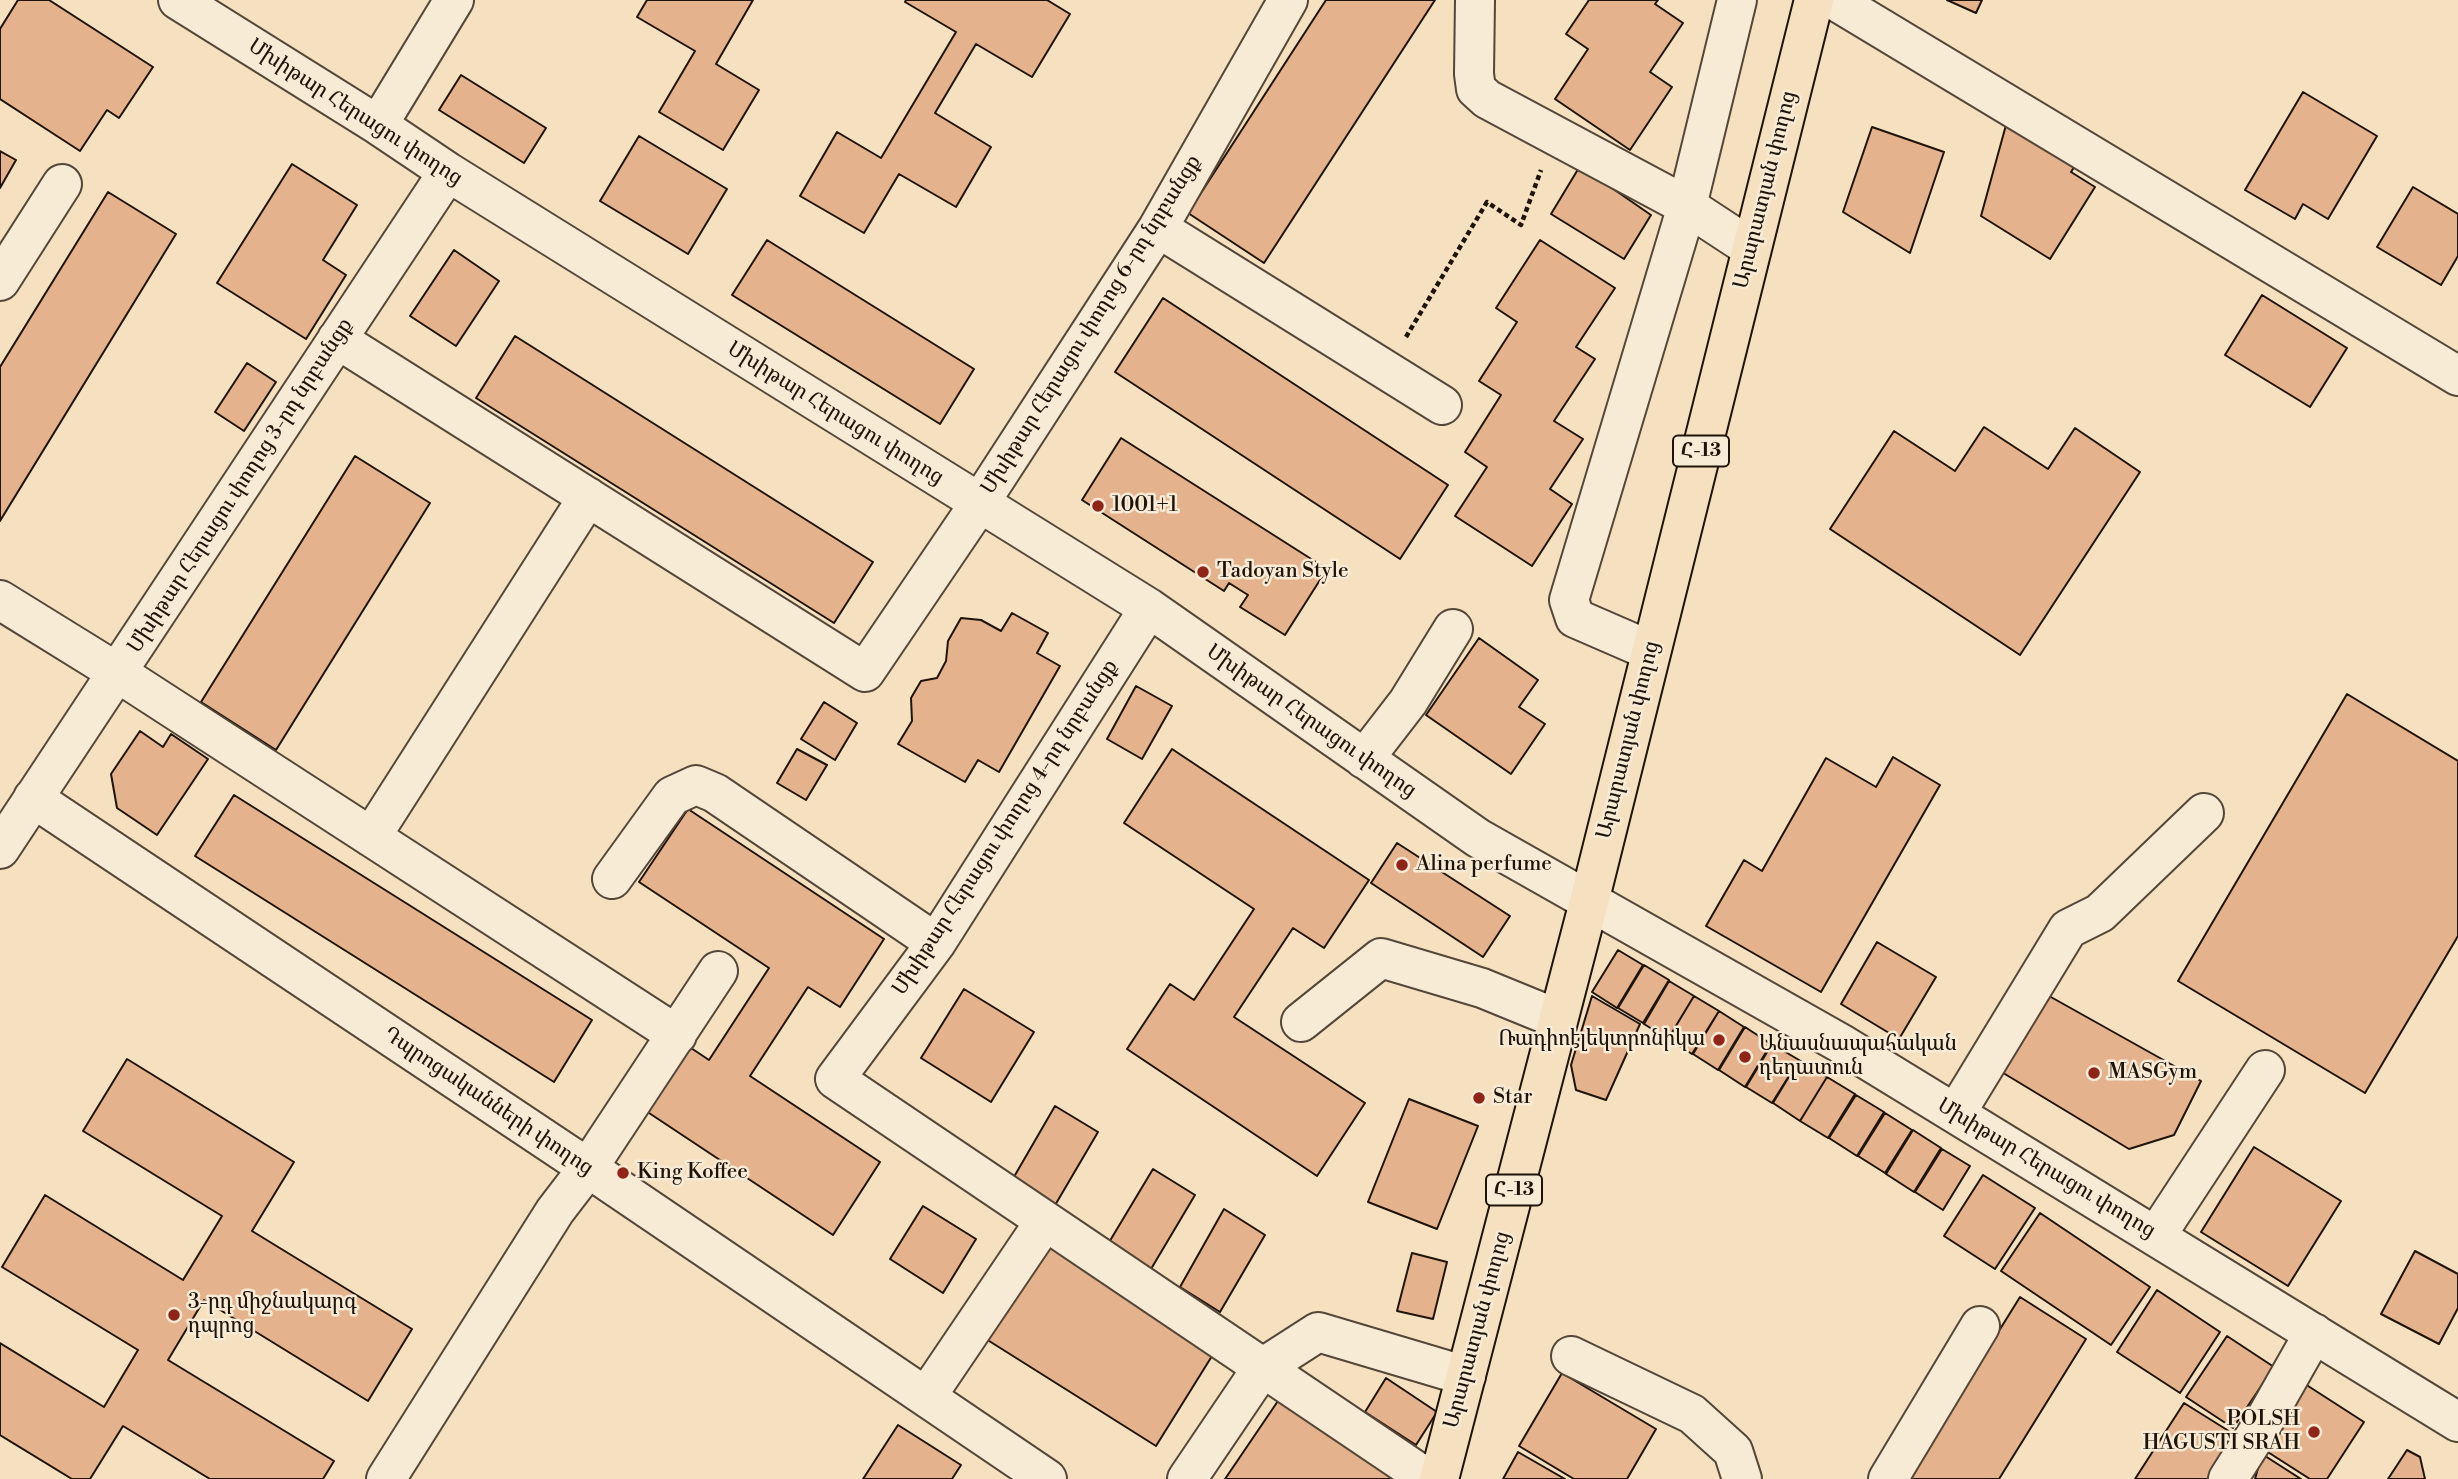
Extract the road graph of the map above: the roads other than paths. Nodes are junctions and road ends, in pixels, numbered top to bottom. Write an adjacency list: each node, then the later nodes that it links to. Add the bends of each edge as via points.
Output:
1 (177, 0): 8 (street, Մխիթար Հերացու փողոց)
2 (454, 0): 8 (street)
3 (1288, 0): 12 (street, Մխիթար Հերացու փողոց 6-րդ նրբանցք)
4 (1475, 0): 11 (street, via 1474,74 1476,89 1486,99)
5 (1737, 0): 11 (street)
6 (1814, 0): 13 (main road, Արարատյան փողոց / Հ-13)
7 (1835, 0): 16 (street)
8 (378, 125): 9 (street, Մխիթար Հերացու փողոց)
9 (448, 172): 15 (street, Մխիթար Հերացու փողոց 3-րդ նրբանցք); 19 (street, Մխիթար Հերացու փողոց)
10 (62, 184): 14 (street)
11 (1687, 206): 13 (street); 23 (street, via 1569,600 1575,618)
12 (1158, 228): 17 (street); 19 (street, Մխիթար Հերացու փողոց 6-րդ նրբանցք)
13 (1751, 248): 23 (main road, Արարատյան փողոց / Հ-13)
14 (0, 281)
15 (337, 339): 18 (street); 24 (street, Մխիթար Հերացու փողոց 3-րդ նրբանցք)
16 (2458, 376)
17 (1442, 405)
18 (588, 497): 19 (street, Մխիթար Հերացու փողոց 6-րդ նրբանցք, via 865,672); 28 (street)
19 (979, 504): 21 (street, Մխիթար Հերացու փողոց)
20 (0, 600): 24 (street)
21 (1149, 608): 25 (street, Մխիթար Հերացու փողոց); 32 (street, Մխիթար Հերացու փողոց 4-րդ նրբանցք)
22 (1453, 629): 25 (street, via 1408,702)
23 (1651, 651): 31 (main road, Արարատյան փողոց / Հ-13)
24 (118, 673): 26 (street, Մխիթար Հերացու փողոց 3-րդ նրբանցք); 28 (street)
25 (1364, 759): 31 (street, Մխիթար Հերացու փողոց, via 1478,838)
26 (33, 798): 29 (street, Մխիթար Հերացու փողոց 3-րդ նրբանցք); 39 (street, Դպրոցականների փողոց)
27 (2204, 813): 38 (street, via 2099,914 2068,929)
28 (372, 837): 36 (street)
29 (0, 849)
30 (612, 879): 32 (street, via 672,796 696,785 715,793)
31 (1589, 902): 34 (main road, Արարատյան փողոց / Հ-13); 38 (street, Մխիթար Հերացու փողոց)
32 (936, 943): 40 (street, Մխիթար Հերացու փողոց 4-րդ նրբանցք, via 835,1079)
33 (718, 971): 36 (street)
34 (1558, 1019): 35 (street, via 1482,988 1381,958); 46 (main road, Արարատյան փողոց / Հ-13)
35 (1301, 1022)
36 (677, 1035): 39 (street)
37 (2265, 1070): 41 (street)
38 (1956, 1114): 41 (street, Մխիթար Հերացու փողոց)
39 (588, 1168): 47 (street, Դպրոցականների փողոց); 49 (street, via 555,1210)
40 (1045, 1222): 45 (street); 47 (street)
41 (2156, 1236): 43 (street, Մխիթար Հերացու փողոց)
42 (1980, 1326): 55 (street)
43 (2314, 1333): 48 (street, Մխիթար Հերացու փողոց); 56 (street)
44 (1571, 1356): 54 (street, via 1692,1414 1733,1451)
45 (1262, 1368): 46 (street, via 1318,1332); 51 (street); 52 (street)
46 (1466, 1376): 53 (main road, Արարատյան փողոց / Հ-13)
47 (926, 1397): 50 (street, Դպրոցականների փողոց)
48 (2458, 1422)
49 (386, 1479)
50 (1047, 1479)
51 (1187, 1479)
52 (1428, 1479)
53 (1439, 1479)
54 (1742, 1479)
55 (1888, 1479)
56 (2228, 1479)

